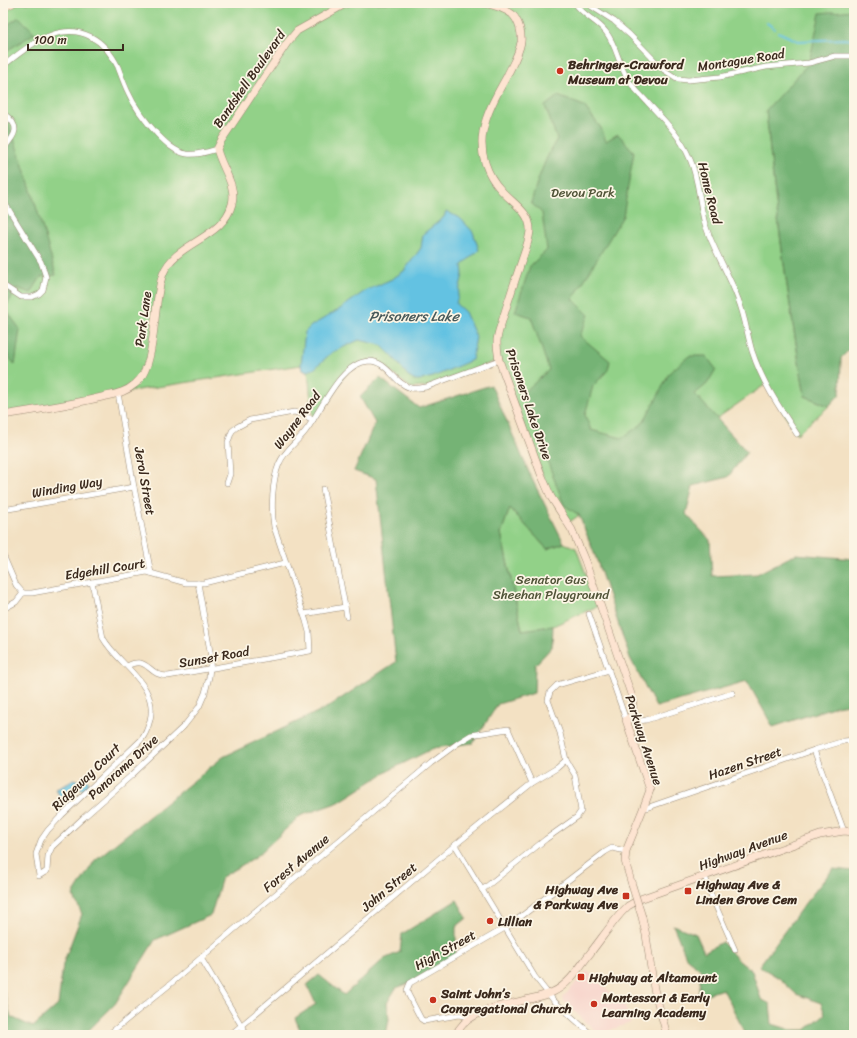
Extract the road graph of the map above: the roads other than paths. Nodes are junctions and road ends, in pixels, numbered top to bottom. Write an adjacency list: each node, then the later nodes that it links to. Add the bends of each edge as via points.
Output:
1 (13, 3): 6 (street)
2 (347, 3): 11 (street, Bandshell Boulevard, via 298,32 287,43)
3 (484, 3): 14 (street, Prisoners Lake Drive, via 512,14 520,28 521,43 483,131 483,155 494,181 502,192 526,214 530,229 498,333)
4 (575, 3): 18 (street, Home Road, via 604,30 614,44 622,69 633,87 670,126 685,148 694,168 706,224 738,299 759,370)
5 (586, 3): 7 (street, Montague Road, via 614,21 664,70 678,79 720,76 766,66 809,63 836,56)
6 (3, 8)
7 (854, 56)
8 (3, 66): 11 (street, via 51,35 84,33 103,45 135,106 164,142 173,149 188,154 200,154)
9 (3, 113): 10 (street, via 12,119 15,125 13,136)
10 (3, 148)
11 (217, 149): 15 (street, Park Lane, via 232,190 233,197 228,213 214,230 177,255 166,268 159,291 148,363 137,384 125,392)
12 (3, 200): 13 (street, via 41,262 46,277 43,290 32,297 21,297)
13 (3, 285)
14 (499, 360): 17 (street, Wayne Road, via 426,387 415,388 401,383 382,365 365,362 344,374); 39 (street, Prisoners Lake Drive, via 541,474 572,530 585,561 632,697 633,715)
15 (118, 393): 16 (street, Park Lane, via 69,404); 20 (street, Jerol Street)
16 (3, 414)
17 (313, 420): 19 (street, via 294,412 242,423 232,431 230,437 230,474); 24 (street, Wayne Road, via 279,463 275,478 272,518)
18 (797, 434)
19 (227, 482)
20 (134, 487): 22 (street, Winding Way); 25 (street, Jerol Street)
21 (323, 489): 29 (street)
22 (3, 510)
23 (3, 554): 28 (street, via 16,585)
24 (286, 563): 27 (street, Edgehill Court, via 212,582); 31 (street, Wayne Road)
25 (151, 573): 26 (street, Edgehill Court, via 130,574); 27 (street, Edgehill Court, via 186,583)
26 (92, 582): 28 (street, Edgehill Court); 35 (street, via 103,638)
27 (198, 583): 36 (street, Panorama Drive, via 210,646)
28 (23, 593): 30 (street, via 16,602)
29 (345, 607): 31 (street); 33 (street)
30 (3, 609)
31 (304, 614): 34 (street, Wayne Road, via 309,632)
32 (589, 614): 37 (street, Parkway Avenue)
33 (347, 617)
34 (310, 651): 36 (street, Sunset Road)
35 (127, 666): 36 (street, Sunset Road, via 137,662 143,663 157,674 168,676); 49 (street, Ridgeway Court, via 146,691 151,717 148,729 141,740 62,815 41,840)
36 (210, 669): 49 (street, Panorama Drive, via 205,693 197,711 133,774 52,847 48,856 47,871 39,876)
37 (609, 670): 39 (street, Parkway Avenue); 42 (street, via 557,685 550,692 549,704 560,733)
38 (733, 693): 39 (street, via 646,720)
39 (628, 719): 44 (street, Parkway Avenue, via 650,790)
40 (854, 740): 41 (street, Hazen Street)
41 (814, 750): 44 (street, Hazen Street); 45 (street)
42 (566, 760): 43 (street, John Street); 51 (street, via 575,775 581,811 577,817)
43 (532, 783): 47 (street, John Street); 54 (street, Forest Avenue, via 508,729 471,735 458,743)
44 (643, 809): 48 (street, Parkway Avenue)
45 (844, 831): 46 (street, Highway Avenue); 50 (street, Highway Avenue, via 820,835)
46 (854, 832)
47 (455, 846): 51 (street); 57 (street, John Street)
48 (626, 851): 52 (street, High Street, via 612,848 605,852); 63 (street, Parkway Avenue, bridge, via 625,861 642,917 654,989)
49 (36, 854)
50 (705, 876): 53 (street); 55 (street, Highway Avenue, via 645,897 628,906 568,981)
51 (482, 890): 52 (street)
52 (505, 928): 55 (street); 56 (street, High Street, via 410,983 407,990 424,1021 459,1015)
53 (735, 950)
54 (201, 958): 57 (street); 58 (street, Forest Avenue)
55 (548, 994): 56 (street, Highway Avenue, via 484,1011); 62 (street)
56 (472, 1017): 61 (street, Highway Avenue, via 463,1023)
57 (242, 1026): 59 (street, John Street); 60 (street)
58 (108, 1035)
59 (230, 1035)
60 (247, 1035)
61 (456, 1035)
62 (592, 1035)
63 (667, 1035)

